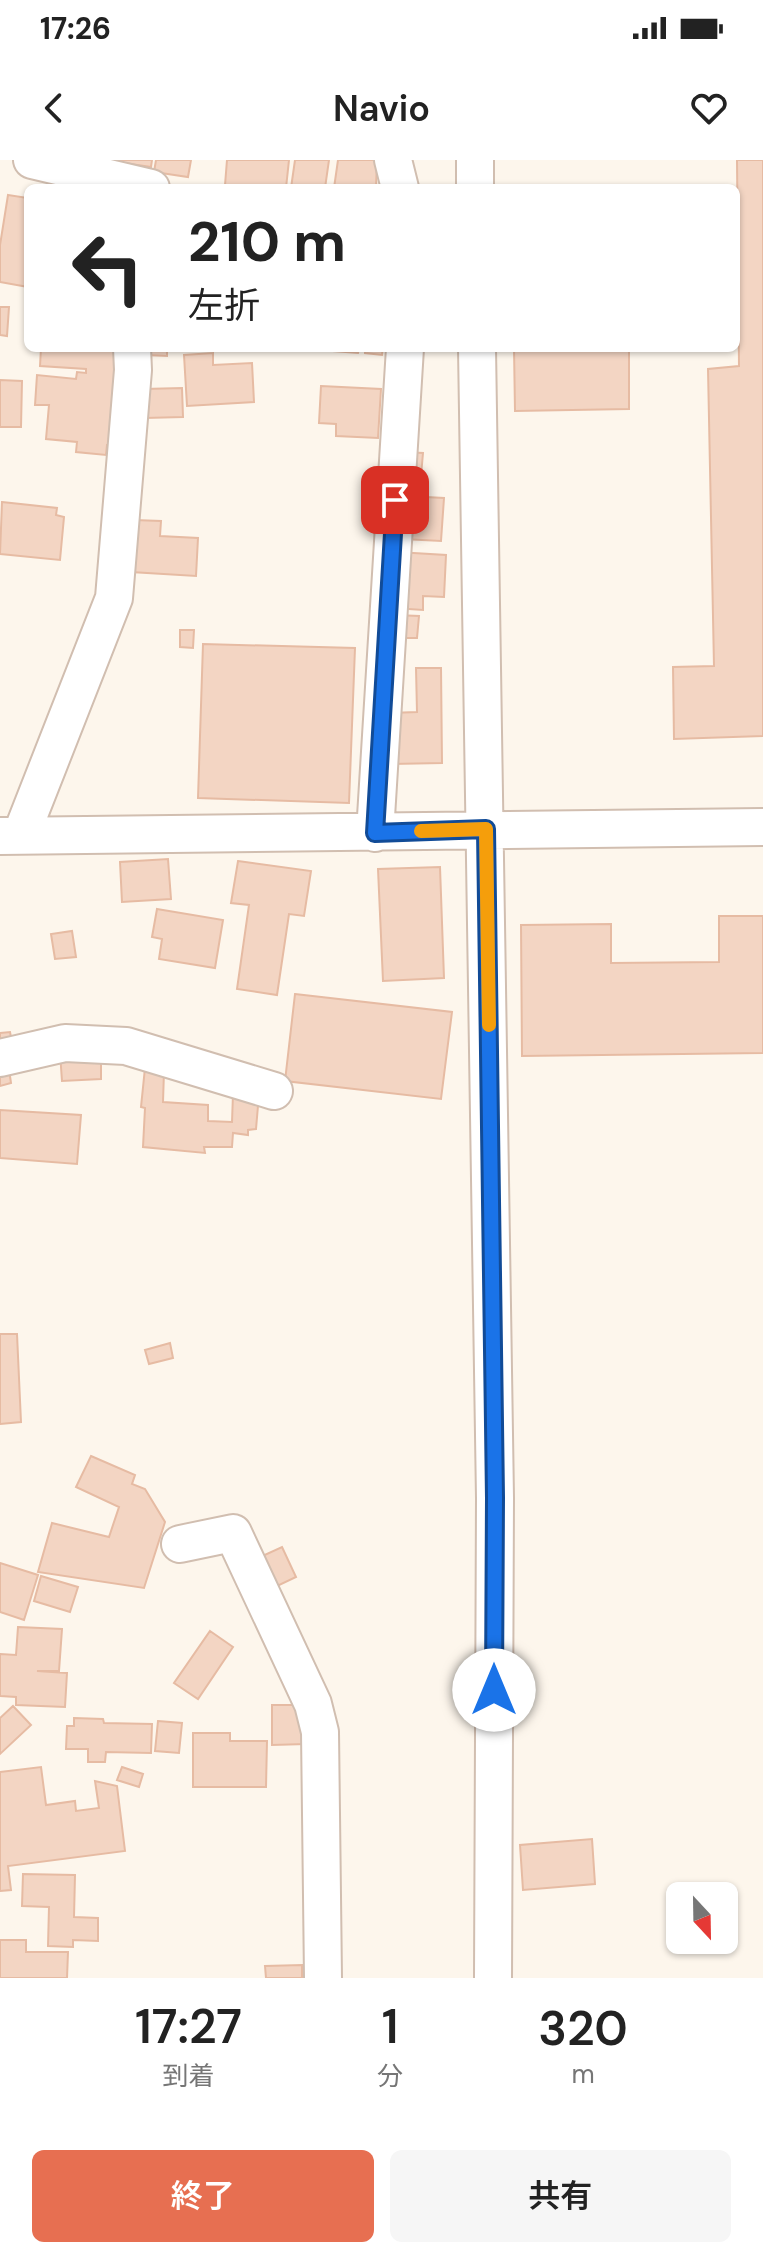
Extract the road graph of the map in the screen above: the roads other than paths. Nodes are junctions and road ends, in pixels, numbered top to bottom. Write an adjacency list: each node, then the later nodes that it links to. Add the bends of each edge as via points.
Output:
1 (32, 160): 4 (street)
2 (393, 160): 5 (street)
3 (475, 160): 6 (street)
4 (105, 184)
5 (399, 184)
6 (475, 184)
7 (132, 352): 13 (street, via 114,598)
8 (405, 352): 12 (street)
9 (477, 352): 11 (street)
10 (763, 827): 11 (street)
11 (486, 829): 12 (street); 18 (street, via 495,1498)
12 (375, 833): 13 (street)
13 (10, 836)
14 (0, 1058): 15 (street, via 65,1043 126,1046)
15 (274, 1091)
16 (180, 1544): 17 (street, via 233,1533 313,1704 320,1732)
17 (323, 1978)
18 (493, 1978)

